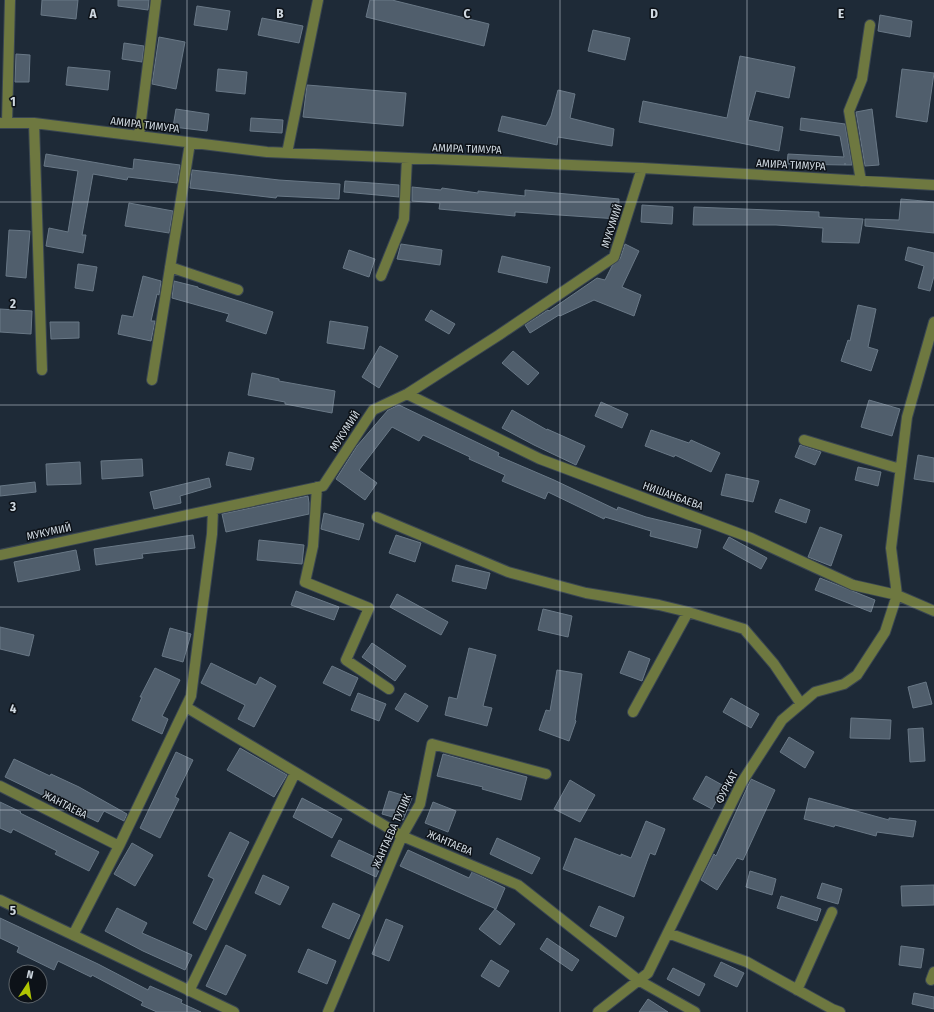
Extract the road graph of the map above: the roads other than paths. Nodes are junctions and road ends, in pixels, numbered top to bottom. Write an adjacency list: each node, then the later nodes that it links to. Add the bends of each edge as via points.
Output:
1 (10, 0): 5 (street)
2 (156, 0): 7 (street)
3 (318, 0): 9 (street)
4 (870, 25): 12 (street, via 862,79 849,111)
5 (4, 123): 6 (street, АМИРА ТИМУРА)
6 (34, 123): 7 (street, АМИРА ТИМУРА); 18 (street)
7 (139, 136): 8 (street, АМИРА ТИМУРА)
8 (190, 143): 9 (street, АМИРА ТИМУРА); 14 (street)
9 (287, 153): 10 (street, АМИРА ТИМУРА)
10 (408, 158): 11 (street, АМИРА ТИМУРА); 15 (street, via 404,219)
11 (642, 168): 12 (street, АМИРА ТИМУРА); 20 (street, МУКУМИЙ, via 614,257)
12 (861, 181): 13 (street, АМИРА ТИМУРА)
13 (934, 185)
14 (170, 267): 16 (street); 19 (street)
15 (380, 276)
16 (238, 290)
17 (934, 322): 22 (street, via 907,417)
18 (42, 370)
19 (152, 380)
20 (407, 394): 23 (street, МУКУМИЙ, via 373,410 324,486); 27 (street, НИШАНБАЕВА, via 540,459 751,538 853,585)
21 (804, 440): 22 (street)
22 (900, 469): 27 (street, via 891,548)
23 (317, 488): 24 (street, МУКУМИЙ); 30 (street, via 313,546 305,582 369,608 346,660)
24 (213, 510): 26 (street, МУКУМИЙ); 32 (street, via 191,696)
25 (376, 517): 29 (street, via 508,572 586,592)
26 (0, 555)
27 (897, 596): 28 (street, НИШАНБАЕВА); 31 (street, ФУРКАТ, via 885,632 857,675 844,684 815,692)
28 (934, 611)
29 (688, 612): 31 (street, via 744,629 774,664); 33 (street)
30 (389, 689)
31 (801, 704): 41 (street, ФУРКАТ, via 782,720 742,782)
32 (186, 707): 34 (street, ЖАНТАЕВА); 38 (street)
33 (633, 712)
34 (295, 773): 37 (street, ЖАНТАЕВА); 45 (street)
35 (546, 774): 37 (street, ЖАНТАЕВА ТУПИК, via 432,744 420,804)
36 (0, 786): 38 (street, ЖАНТАЕВА)
37 (402, 836): 43 (street, ЖАНТАЕВА, via 518,885); 47 (street, ЖАНТАЕВА ТУПИК)
38 (119, 846): 42 (street)
39 (0, 900): 42 (street)
40 (832, 912): 44 (street)
41 (668, 932): 43 (street, ФУРКАТ, via 648,973); 44 (street, via 747,962)
42 (73, 935): 45 (street)
43 (638, 980): 48 (street, ФУРКАТ); 49 (street, ЖАНТАЕВА)
44 (797, 990): 50 (street)
45 (189, 991): 46 (street)
46 (234, 1012)
47 (328, 1012)
48 (598, 1012)
49 (695, 1012)
50 (840, 1012)

